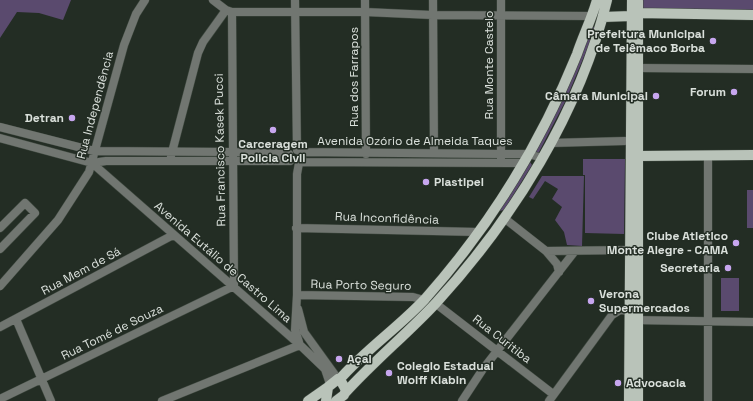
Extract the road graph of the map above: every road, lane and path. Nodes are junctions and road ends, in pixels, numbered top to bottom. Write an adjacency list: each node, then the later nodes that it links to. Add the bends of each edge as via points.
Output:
1 (144, 0): 27 (street, Rua Independência, via 124,45)
2 (213, 0): 11 (street)
3 (295, 0): 12 (street)
4 (365, 0): 13 (street, Rua dos Farrapos)
5 (433, 0): 14 (street)
6 (500, 0): 18 (street, Rua Monte Castelo)
7 (597, 0): 16 (main road)
8 (606, 0): 16 (main road)
9 (632, 0): 15 (main road)
10 (638, 0): 15 (main road)
11 (229, 11): 12 (street); 28 (street, via 203,42 198,54); 29 (street, Rua Francisco Kasek Pucci)
12 (295, 12): 13 (street); 36 (street)
13 (365, 12): 14 (street); 31 (street, Rua dos Farrapos)
14 (432, 14): 18 (street); 30 (street)
15 (634, 14): 16 (main road); 17 (main road); 19 (main road); 34 (main road)
16 (599, 15): 18 (street); 25 (main road, via 583,73); 37 (main road)
17 (753, 15)
18 (500, 16): 32 (street, Rua Monte Castelo)
19 (639, 68): 20 (street); 34 (main road)
20 (753, 69)
21 (0, 127): 22 (street, Avenida Ozório de Almeida Taques)
22 (16, 131): 23 (street); 27 (street, Avenida Ozório de Almeida Taques)
23 (4, 139): 26 (street); 41 (street, Avenida Ozório de Almeida Taques)
24 (625, 141): 25 (street)
25 (550, 143): 38 (main road)
26 (0, 146)
27 (94, 151): 28 (street, Avenida Ozório de Almeida Taques); 41 (street, Rua Independência)
28 (172, 152): 29 (street, Avenida Ozório de Almeida Taques); 39 (street)
29 (232, 152): 36 (street, Avenida Ozório de Almeida Taques); 40 (street, Rua Francisco Kasek Pucci)
30 (434, 153): 31 (street, Avenida Ozório de Almeida Taques); 32 (street, Avenida Ozório de Almeida Taques)
31 (366, 154): 36 (street, Avenida Ozório de Almeida Taques)
32 (500, 154): 37 (street, Avenida Ozório de Almeida Taques); 42 (street, Rua Monte Castelo)
33 (753, 155): 35 (main road)
34 (635, 156): 35 (main road); 49 (main road); 58 (main road)
35 (708, 156): 60 (street)
36 (295, 158): 40 (street, Avenida Ozório de Almeida Taques); 42 (street, Avenida Ozório de Almeida Taques); 45 (street)
37 (526, 158): 38 (street); 42 (street, Avenida Ozório de Almeida Taques); 46 (main road)
38 (542, 158): 43 (main road)
39 (170, 161): 40 (street, Avenida Ozório de Almeida Taques); 41 (street, Avenida Ozório de Almeida Taques)
40 (232, 161): 54 (street, Rua Francisco Kasek Pucci)
41 (92, 163): 47 (street, Avenida Eutálio de Castro Lima); 53 (street, Rua Independência, via 89,172 58,220)
42 (501, 163)
43 (504, 218): 50 (street); 57 (main road)
44 (1, 225): 48 (street, via 25,203 35,213)
45 (296, 228): 46 (street, Rua Inconfidência); 55 (street)
46 (478, 232): 56 (main road)
47 (173, 235): 54 (street, Avenida Eutálio de Castro Lima); 59 (street, Rua Mem de Sá)
48 (0, 249)
49 (630, 250): 51 (street); 58 (main road)
50 (546, 251): 51 (street); 52 (street, via 558,264)
51 (575, 251): 52 (street)
52 (559, 272): 64 (street)
53 (0, 286)
54 (234, 286): 63 (street, Avenida Eutálio de Castro Lima); 65 (street, Rua Tomé de Souza)
55 (297, 299): 56 (street, Rua Porto Seguro, via 413,297); 63 (street, via 295,330); 66 (street, via 302,325)
56 (424, 300): 66 (main road)
57 (436, 303): 64 (street, Rua Curitiba); 67 (main road)
58 (632, 317): 60 (street); 68 (street, via 622,310 617,310 612,315); 75 (main road); 76 (main road)
59 (16, 319): 62 (street, Rua Mem de Sá); 65 (street)
60 (708, 321): 61 (street); 77 (street)
61 (753, 322)
62 (0, 327)
63 (300, 345): 66 (street, Avenida Eutálio de Castro Lima, via 325,369); 71 (street)
64 (497, 351): 68 (street, Rua Curitiba); 74 (street)
65 (41, 380): 69 (street, Rua Tomé de Souza); 70 (street)
66 (334, 383): 67 (main road, via 345,386); 72 (main road); 73 (main road)
67 (343, 397)
68 (551, 398)
69 (0, 399)
70 (52, 401)
71 (162, 401)
72 (308, 401)
73 (326, 401)
74 (462, 401)
75 (629, 401)
76 (638, 401)
77 (708, 401)

